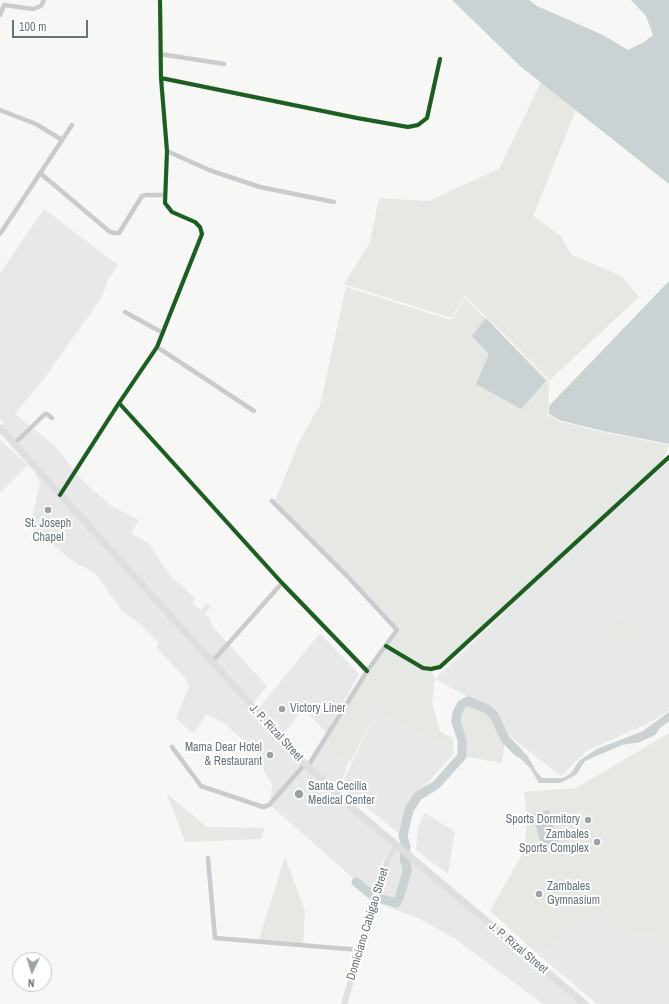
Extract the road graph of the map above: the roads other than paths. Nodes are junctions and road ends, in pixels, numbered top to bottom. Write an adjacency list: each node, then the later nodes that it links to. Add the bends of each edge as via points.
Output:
1 (44, 0): 3 (street, via 41,6 33,9 4,5)
2 (160, 0): 4 (street)
3 (0, 15)
4 (160, 54): 6 (street); 7 (street)
5 (440, 59): 7 (street, via 427,118 418,125 408,127)
6 (224, 64)
7 (161, 78): 11 (street)
8 (0, 110): 10 (street, via 36,124)
9 (72, 125): 10 (street)
10 (62, 140): 12 (street)
11 (166, 151): 13 (street); 14 (street, via 209,170 260,186)
12 (40, 173): 13 (street, via 110,232 115,233 119,232 142,196); 15 (street)
13 (164, 195): 17 (street, via 165,203 172,212 195,222 202,234)
14 (334, 202)
15 (0, 234)
16 (125, 312): 17 (street)
17 (163, 333): 18 (street)
18 (157, 347): 19 (street); 20 (street)
19 (119, 403): 25 (street); 27 (street)
20 (254, 411)
21 (52, 418): 23 (street, via 45,414)
22 (0, 428): 23 (main road, J. P. Rizal Street)
23 (14, 444): 25 (main road, J. P. Rizal Street)
24 (669, 457): 28 (street, via 440,667 423,668)
25 (60, 495): 29 (main road, J. P. Rizal Street)
26 (272, 501): 28 (street, via 397,630)
27 (282, 583): 29 (street); 30 (street)
28 (386, 646): 30 (street)
29 (212, 662): 32 (main road, J. P. Rizal Street)
30 (366, 672): 32 (street)
31 (172, 747): 32 (street, via 201,786 266,807)
32 (306, 765): 33 (main road, J. P. Rizal Street)
33 (399, 848): 35 (street, Domiciano Cabigao Street, via 384,870); 37 (main road, J. P. Rizal Street)
34 (208, 858): 35 (street, via 215,938)
35 (360, 950): 36 (street, Domiciano Cabigao Street)
36 (344, 1004)
37 (585, 1004)

